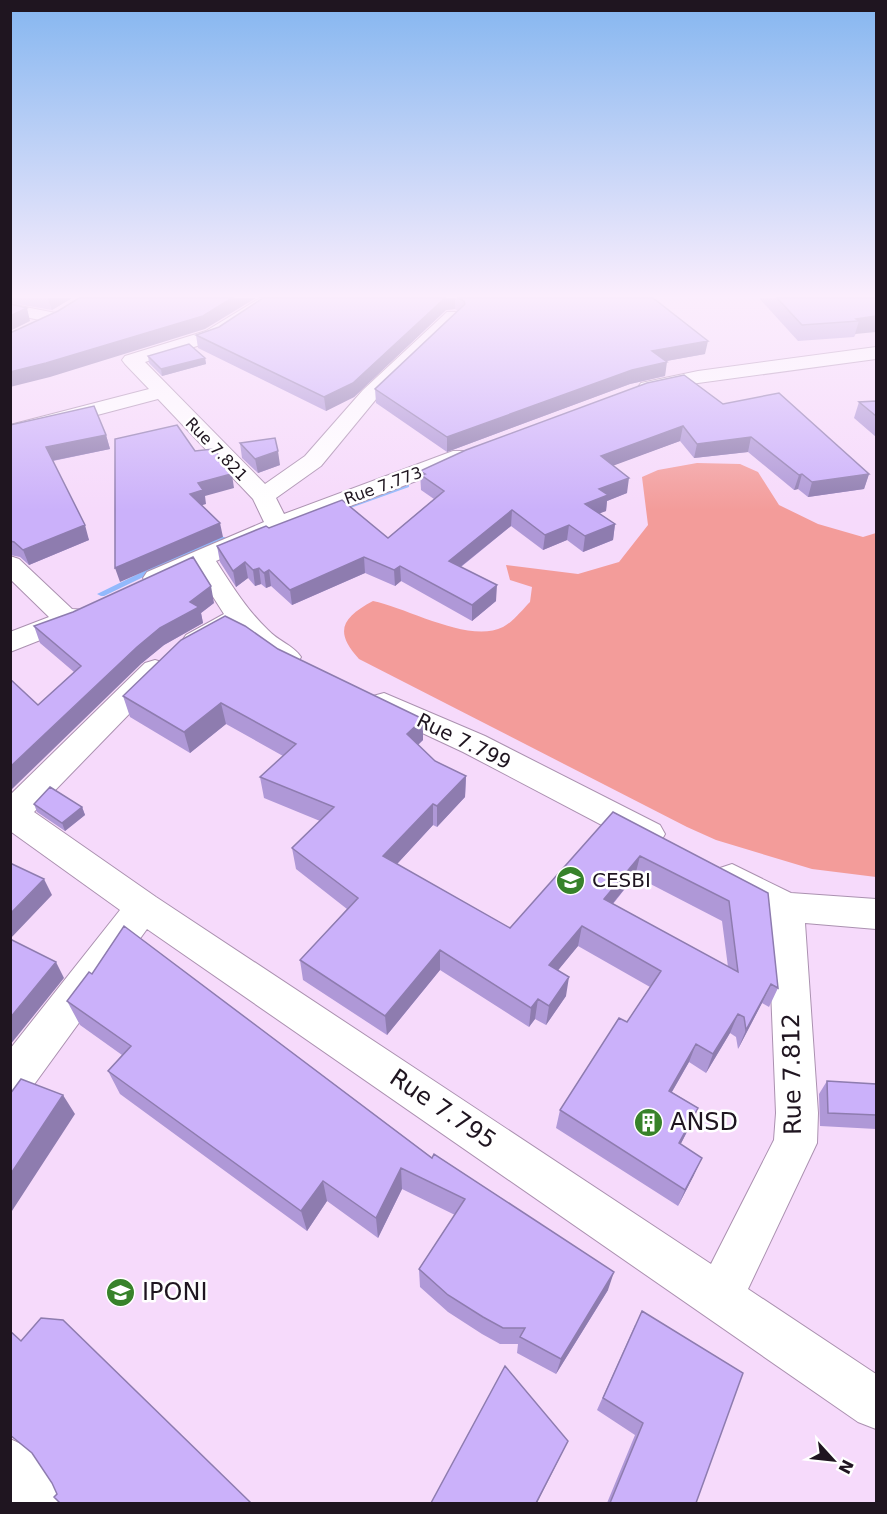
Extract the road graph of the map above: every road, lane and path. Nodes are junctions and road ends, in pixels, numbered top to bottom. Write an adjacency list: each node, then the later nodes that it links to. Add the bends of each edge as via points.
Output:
1 (140, 369): 4 (street, Rue 7.821)
2 (397, 369): 8 (street, via 370,394 313,461)
3 (760, 369): 5 (street, via 663,382)
4 (162, 392): 6 (street); 8 (street, Rue 7.821)
5 (627, 394)
6 (10, 432)
7 (485, 447): 9 (street, Rue 7.773)
8 (263, 496): 9 (street, Rue 7.821)
9 (278, 525): 10 (street, Rue 7.773)
10 (201, 556): 12 (street, Rue 7.773); 14 (street)
11 (10, 564): 15 (street)
12 (140, 586)
13 (98, 605): 15 (street)
14 (239, 618): 17 (street, via 261,640 292,661); 19 (street, via 175,653)
15 (68, 620): 16 (street)
16 (10, 643)
17 (314, 670)
18 (356, 690): 20 (street, Rue 7.799, via 474,744)
19 (11, 813): 22 (street, Rue 7.795)
20 (675, 849)
21 (705, 864): 23 (street)
22 (143, 907): 25 (street); 26 (street, Rue 7.795)
23 (786, 907): 24 (street); 26 (street, Rue 7.812, via 797,1113 795,1143)
24 (876, 914)
25 (10, 1083)
26 (720, 1296): 27 (street, Rue 7.795)
27 (876, 1404)
28 (10, 1465): 29 (street)
29 (43, 1503)

